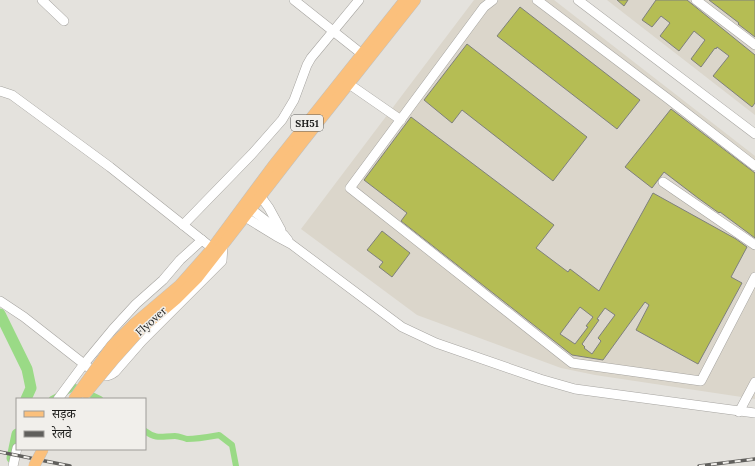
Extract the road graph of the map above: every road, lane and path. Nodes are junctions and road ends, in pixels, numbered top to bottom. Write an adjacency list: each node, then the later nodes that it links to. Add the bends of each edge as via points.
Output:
1 (42, 0): 10 (street)
2 (294, 0): 11 (street)
3 (359, 0): 11 (street)
4 (405, 0): 13 (main road, SH51)
5 (415, 0): 13 (main road, SH51)
6 (493, 0): 16 (street, via 484,7)
7 (537, 0): 18 (street)
8 (578, 0): 17 (street)
9 (696, 0): 12 (street)
10 (64, 21)
11 (333, 31): 13 (street); 22 (street, via 311,58 297,93 282,120)
12 (755, 45)
13 (365, 56): 14 (main road, SH51); 28 (main road, SH51, via 273,166)
14 (349, 84): 16 (street); 20 (main road, SH51)
15 (0, 91): 22 (street, via 12,95)
16 (400, 120): 29 (street, via 350,188 572,363 701,381)
17 (755, 134)
18 (755, 166)
19 (663, 182): 26 (street)
20 (261, 197): 21 (main road, SH51); 23 (street)
21 (248, 213): 23 (street); 25 (street, via 276,236); 27 (main road, SH51)
22 (184, 225): 24 (street)
23 (284, 235): 25 (street)
24 (202, 240): 28 (street); 32 (street, via 136,304)
25 (291, 244): 37 (street, via 402,327 436,343 575,389)
26 (755, 245)
27 (223, 246): 31 (main road, Flyover / SH51, via 176,299); 32 (street, via 222,261 218,266 142,340 115,372 110,376 102,376)
28 (212, 248): 31 (main road, Flyover / SH51, via 180,285)
29 (755, 277)
30 (3, 303): 32 (street)
31 (138, 326): 35 (main road, Flyover / SH51, bridge, via 104,357); 36 (main road, Flyover / SH51, bridge)
32 (84, 364): 34 (street)
33 (755, 382): 37 (street)
34 (60, 397)
35 (75, 398)
36 (82, 398)
37 (739, 412): 38 (street)
38 (755, 413)
39 (17, 450): 42 (street)
40 (42, 450): 43 (main road, bridge)
41 (50, 450): 44 (main road)
42 (13, 466)
43 (34, 466)
44 (42, 466)

